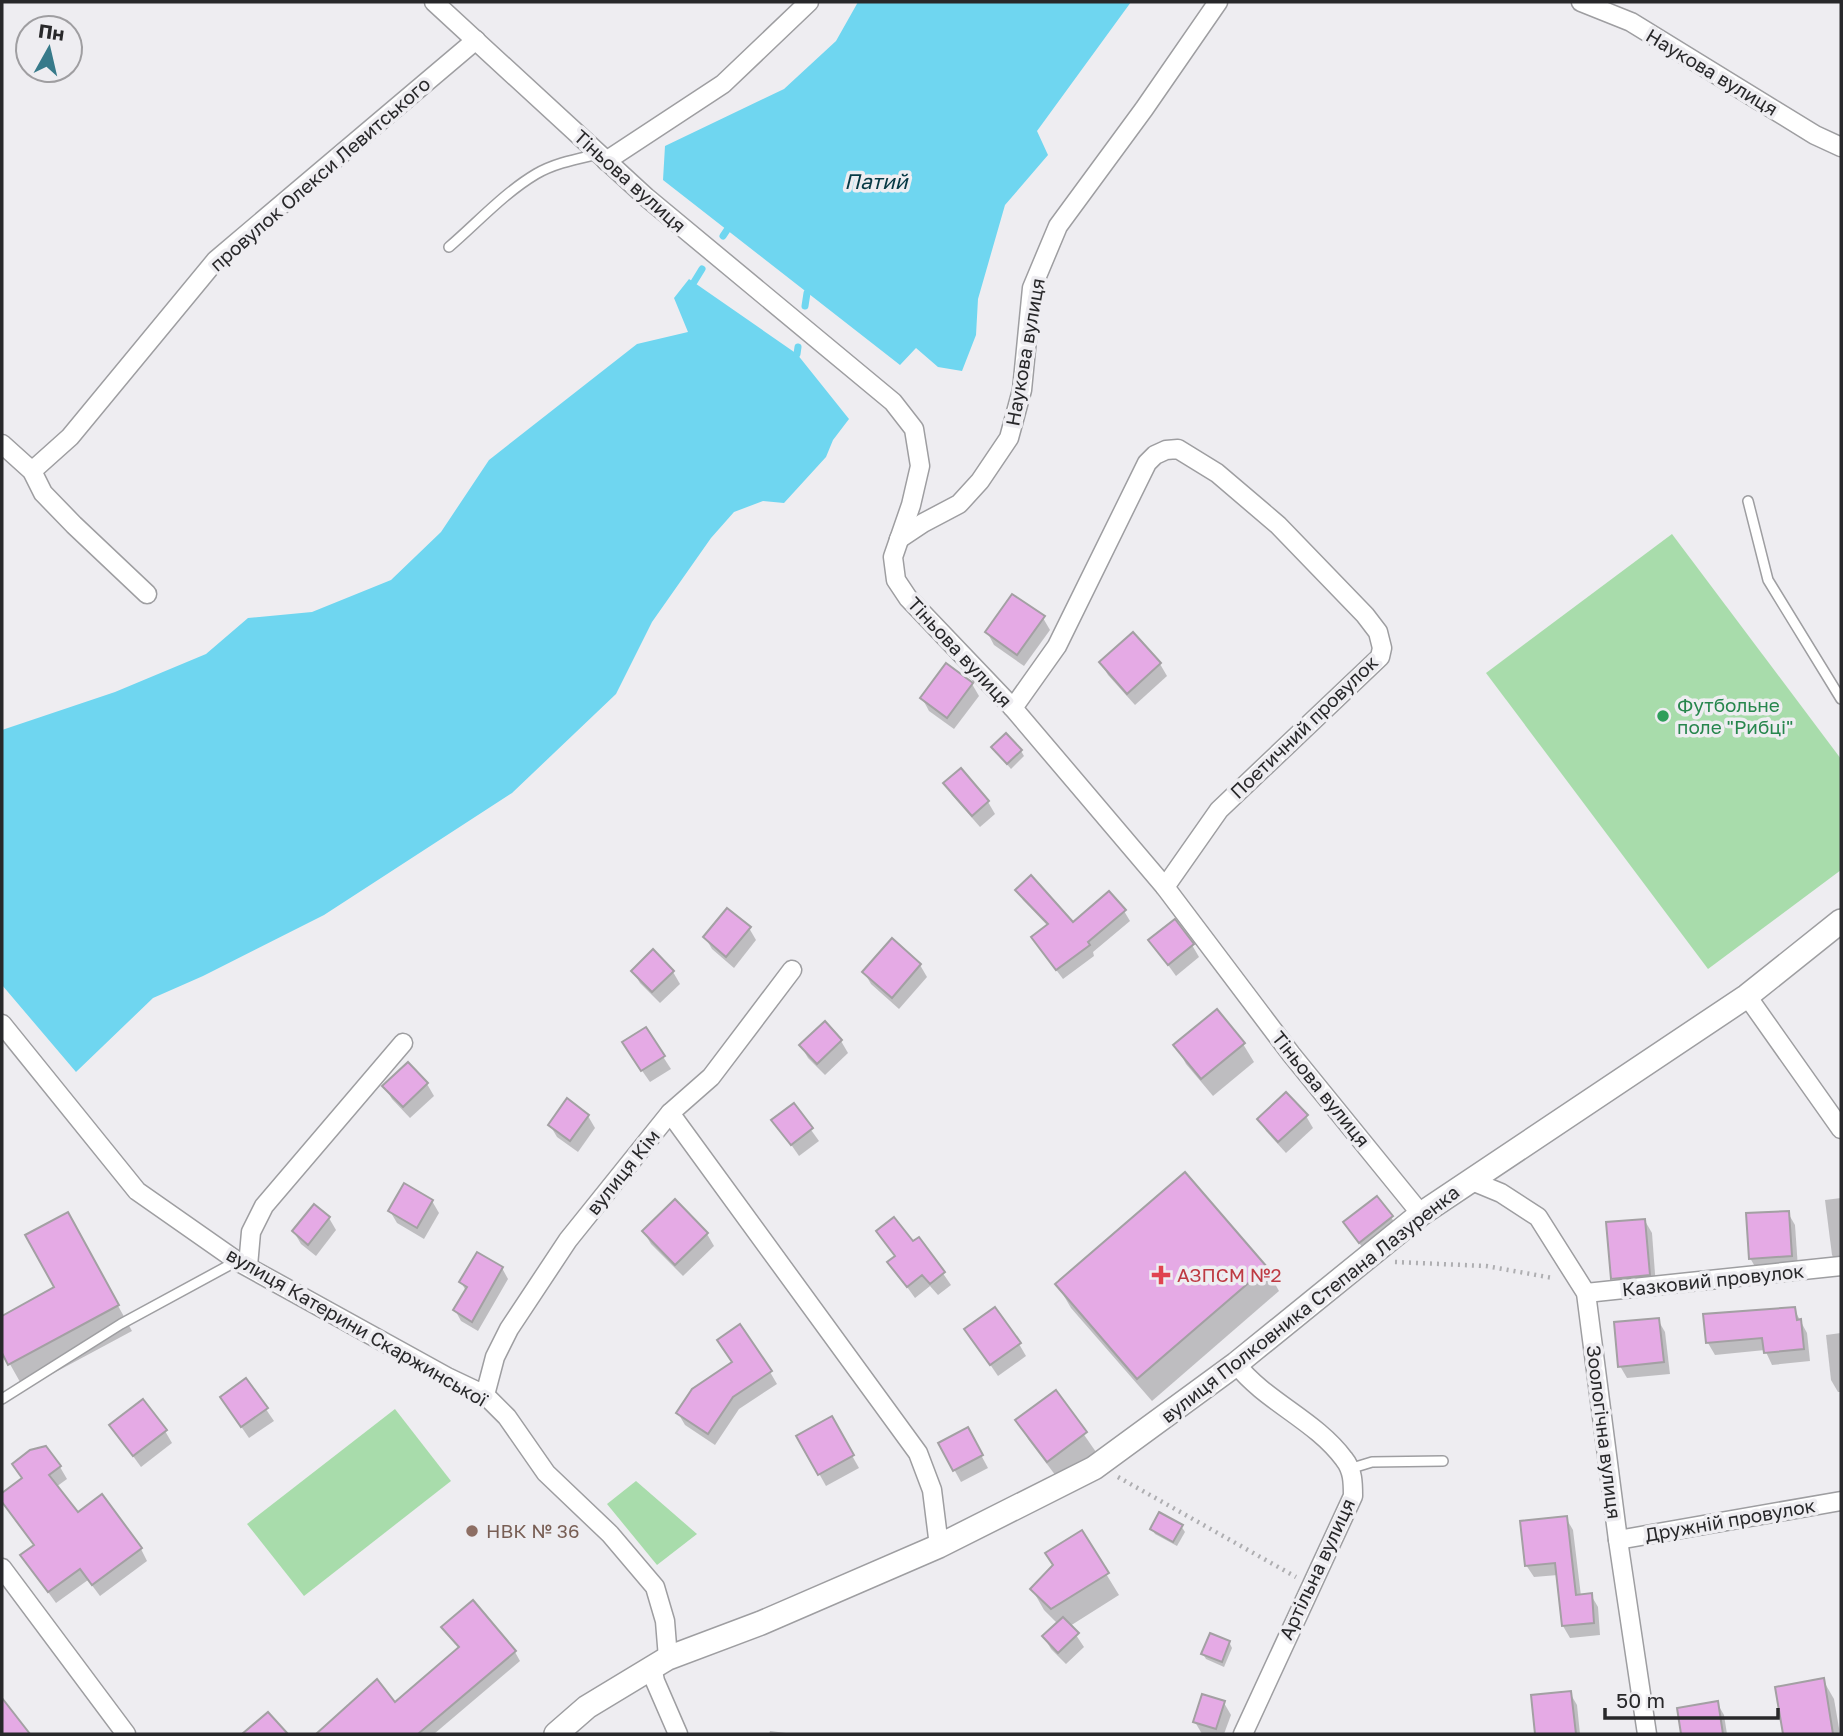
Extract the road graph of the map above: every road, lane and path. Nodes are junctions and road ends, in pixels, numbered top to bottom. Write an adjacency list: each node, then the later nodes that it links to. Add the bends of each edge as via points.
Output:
1 (434, 2): 5 (street, Тіньова вулиця)
2 (809, 2): 7 (street, via 723,84)
3 (1219, 2): 12 (street, Наукова вулиця, via 1058,226 1032,288 1022,390 1009,438 959,504)
4 (1581, 2): 6 (street, Наукова вулиця, via 1631,22)
5 (476, 40): 7 (street, Тіньова вулиця); 10 (street, провулок Олекси Левитського, via 216,260 71,437)
6 (1841, 147)
7 (602, 157): 8 (lane, via 560,163 537,174); 12 (street, Тіньова вулиця, via 892,402 914,429 920,466)
8 (449, 247)
9 (2, 444): 10 (street)
10 (32, 471): 13 (street, via 43,493)
11 (1748, 502): 14 (lane, via 1768,580)
12 (899, 538): 15 (street, Тіньова вулиця, via 893,557 896,580 908,598)
13 (147, 594)
14 (1841, 699)
15 (1013, 708): 16 (street, Тіньова вулиця); 16 (street, Поетичний провулок, via 1057,646 1147,463 1166,450 1178,449 1217,473 1278,525 1365,615 1378,632 1380,657 1219,810)
16 (1166, 887): 25 (street, Тіньова вулиця, via 1291,1054)
17 (1841, 921): 19 (street, вулиця Полковника Степана Лазуренка)
18 (792, 970): 22 (street, вулиця Кім, via 711,1077)
19 (1747, 996): 23 (street); 24 (street, вулиця Полковника Степана Лазуренка)
20 (2, 1024): 27 (street, вулиця Катерини Скаржинської, via 136,1191)
21 (404, 1043): 27 (street, via 264,1206)
22 (670, 1113): 31 (street, вулиця Кім, via 568,1240 509,1329 495,1357); 38 (street, via 918,1453 932,1490)
23 (1841, 1129)
24 (1472, 1181): 25 (street, вулиця Полковника Степана Лазуренка); 29 (street, Зоологічна вулиця, via 1502,1193 1538,1217)
25 (1421, 1214): 26 (street, вулиця Полковника Степана Лазуренка)
26 (1361, 1261): 29 (path, via 1486,1266 1555,1278); 30 (street, вулиця Полковника Степана Лазуренка)
27 (243, 1264): 31 (street, вулиця Катерини Скаржинської); 32 (lane, via 121,1324)
28 (1841, 1266): 29 (street, Казковий провулок)
29 (1586, 1293): 37 (street, Зоологічна вулиця)
30 (1236, 1364): 34 (street, вулиця Полковника Степана Лазуренка); 35 (street, Артільна вулиця, via 1324,1438)
31 (485, 1395): 41 (street, вулиця Катерини Скаржинської, via 507,1417 546,1473 610,1534 655,1587 665,1621)
32 (2, 1399)
33 (1443, 1461): 35 (lane, via 1373,1462)
34 (1094, 1468): 38 (street, вулиця Полковника Степана Лазуренка); 40 (path)
35 (1349, 1469): 40 (street, Артільна вулиця, via 1353,1496)
36 (1841, 1501): 37 (street, Дружній провулок)
37 (1618, 1540): 46 (street, Зоологічна вулиця)
38 (939, 1546): 41 (street, вулиця Полковника Степана Лазуренка)
39 (2, 1568): 42 (street)
40 (1313, 1586): 45 (street, Артільна вулиця)
41 (660, 1662): 43 (street, вулиця Полковника Степана Лазуренка, via 587,1707); 44 (street, вулиця Катерини Скаржинської, via 655,1681)
42 (126, 1734)
43 (556, 1734)
44 (678, 1734)
45 (1242, 1734)
46 (1647, 1734)

